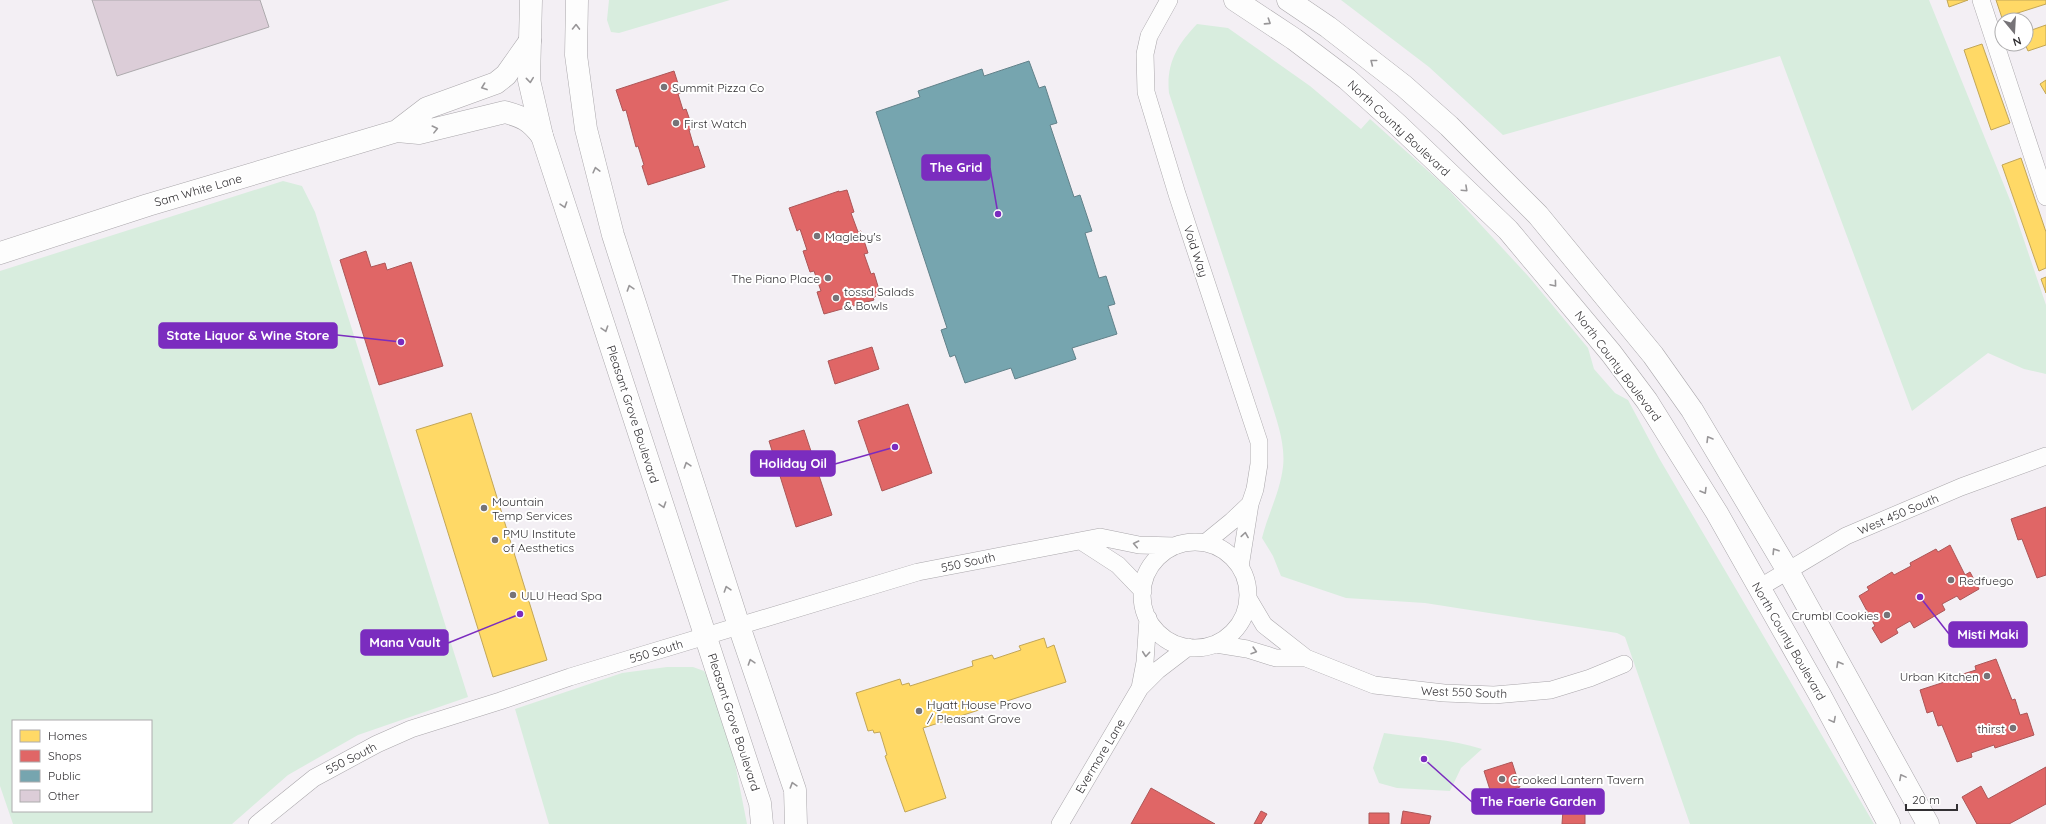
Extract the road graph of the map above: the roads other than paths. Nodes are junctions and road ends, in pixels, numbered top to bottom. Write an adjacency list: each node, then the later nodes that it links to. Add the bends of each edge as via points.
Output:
1 (531, 0): 7 (main road, Pleasant Grove Boulevard)
2 (577, 0): 23 (main road, one-way to 2, via 613,234 596,170 586,129 576,54)
3 (1169, 0): 13 (street, Void Way, via 1149,36 1145,54 1146,92 1259,442 1260,464)
4 (1235, 0): 19 (main road, North County Boulevard, one-way to 19, via 1294,39 1347,80 1508,230 1611,353 1647,401 1717,513)
5 (1288, 0): 18 (main road, one-way to 5, via 1692,410 1648,350 1538,215 1449,126 1404,86 1328,27)
6 (1981, 0): 10 (street)
7 (530, 41): 8 (main road, Sam White Lane, one-way to 8, via 506,75 496,83 427,108); 9 (main road, Pleasant Grove Boulevard, one-way to 9, via 529,80)
8 (397, 131): 9 (main road, Sam White Lane, one-way to 9, via 419,133 505,112 532,123); 11 (main road, Sam White Lane, via 148,204)
9 (542, 136): 24 (main road, Pleasant Grove Boulevard, one-way to 24)
10 (2046, 197)
11 (0, 252)
12 (2046, 456): 18 (street, West 450 South, via 1961,487 1846,536)
13 (1250, 504): 15 (street); 17 (street, Void Way, one-way to 13)
14 (1081, 541): 16 (street, 550 South, one-way to 14, via 1139,545 1100,537); 20 (street, via 1118,565); 23 (street, 550 South, via 1043,546 918,572)
15 (1205, 543): 16 (street, via 1189,542); 17 (street, via 1233,557)
16 (1174, 546): 20 (street, via 1151,566 1144,581)
17 (1240, 567): 21 (street, via 1248,587)
18 (1788, 571): 19 (street, West 450 South); 35 (main road, one-way to 18)
19 (1759, 588): 34 (main road, North County Boulevard, one-way to 34)
20 (1143, 591): 22 (street, via 1142,597)
21 (1248, 598): 25 (street, via 1242,620 1231,634); 27 (street, via 1264,625)
22 (1148, 618): 26 (street, via 1164,638); 29 (street, one-way to 29, via 1145,662)
23 (739, 626): 24 (street, 550 South); 32 (main road, one-way to 23, via 795,790)
24 (706, 636): 30 (street, 550 South, via 411,729 314,778); 31 (main road, Pleasant Grove Boulevard, via 760,803)
25 (1216, 644): 26 (street, via 1198,648); 27 (street, one-way to 27, via 1247,649 1276,658)
26 (1188, 647): 29 (street)
27 (1306, 658): 28 (street, West 550 South, via 1374,685 1494,696 1551,690)
28 (1624, 664)
29 (1140, 688): 33 (street, Evermore Lane)
30 (257, 824)
31 (762, 824)
32 (796, 824)
33 (1060, 824)
34 (1889, 824)
35 (1928, 824)

